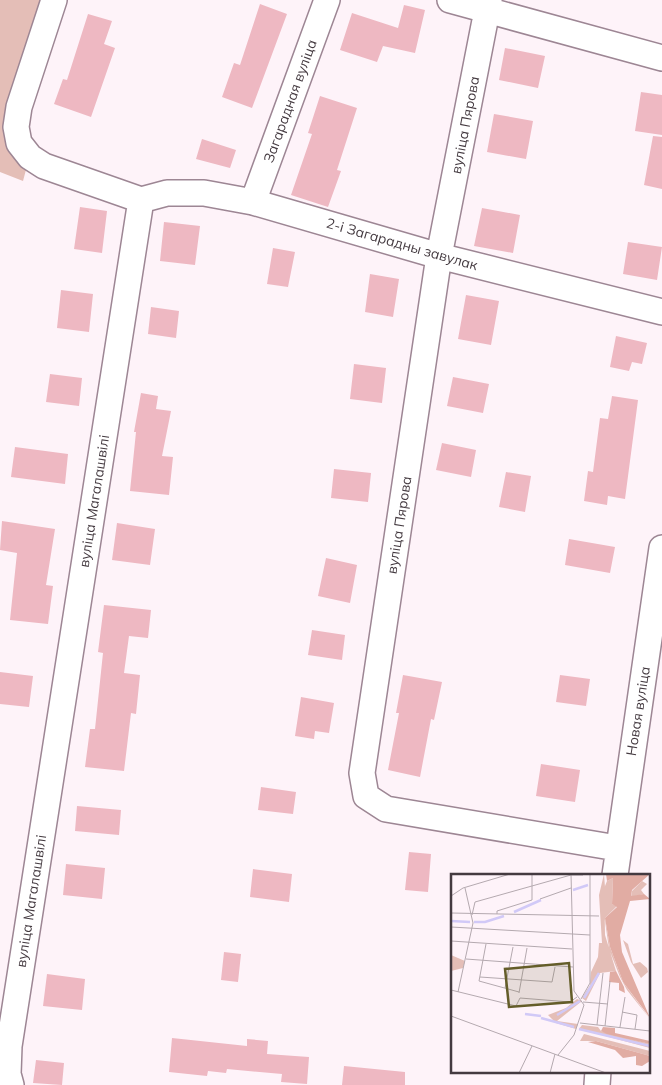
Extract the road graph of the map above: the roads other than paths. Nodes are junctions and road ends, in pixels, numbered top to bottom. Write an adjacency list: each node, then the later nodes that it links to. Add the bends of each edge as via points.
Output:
1 (54, 0): 6 (street, via 19,106 16,128 19,143 30,157 44,166)
2 (327, 0): 7 (street, Загарадная вуліца)
3 (450, 0): 4 (street)
4 (489, 5): 5 (street); 8 (street, вуліца Пярова)
5 (662, 58)
6 (142, 200): 7 (street, 2-і Загарадны завулак, via 167,193 204,193); 14 (street, вуліца Магалашвілі, via 8,1046)
7 (253, 202): 8 (street, 2-і Загарадны завулак)
8 (439, 256): 9 (street, 2-і Загарадны завулак); 11 (street, вуліца Пярова, via 362,772 366,796 386,809)
9 (662, 312)
10 (662, 548): 11 (street, Новая вуліца)
11 (617, 848): 12 (street, Новая вуліца)
12 (615, 874)
13 (598, 1072): 15 (street)
14 (11, 1085)
15 (597, 1085)

